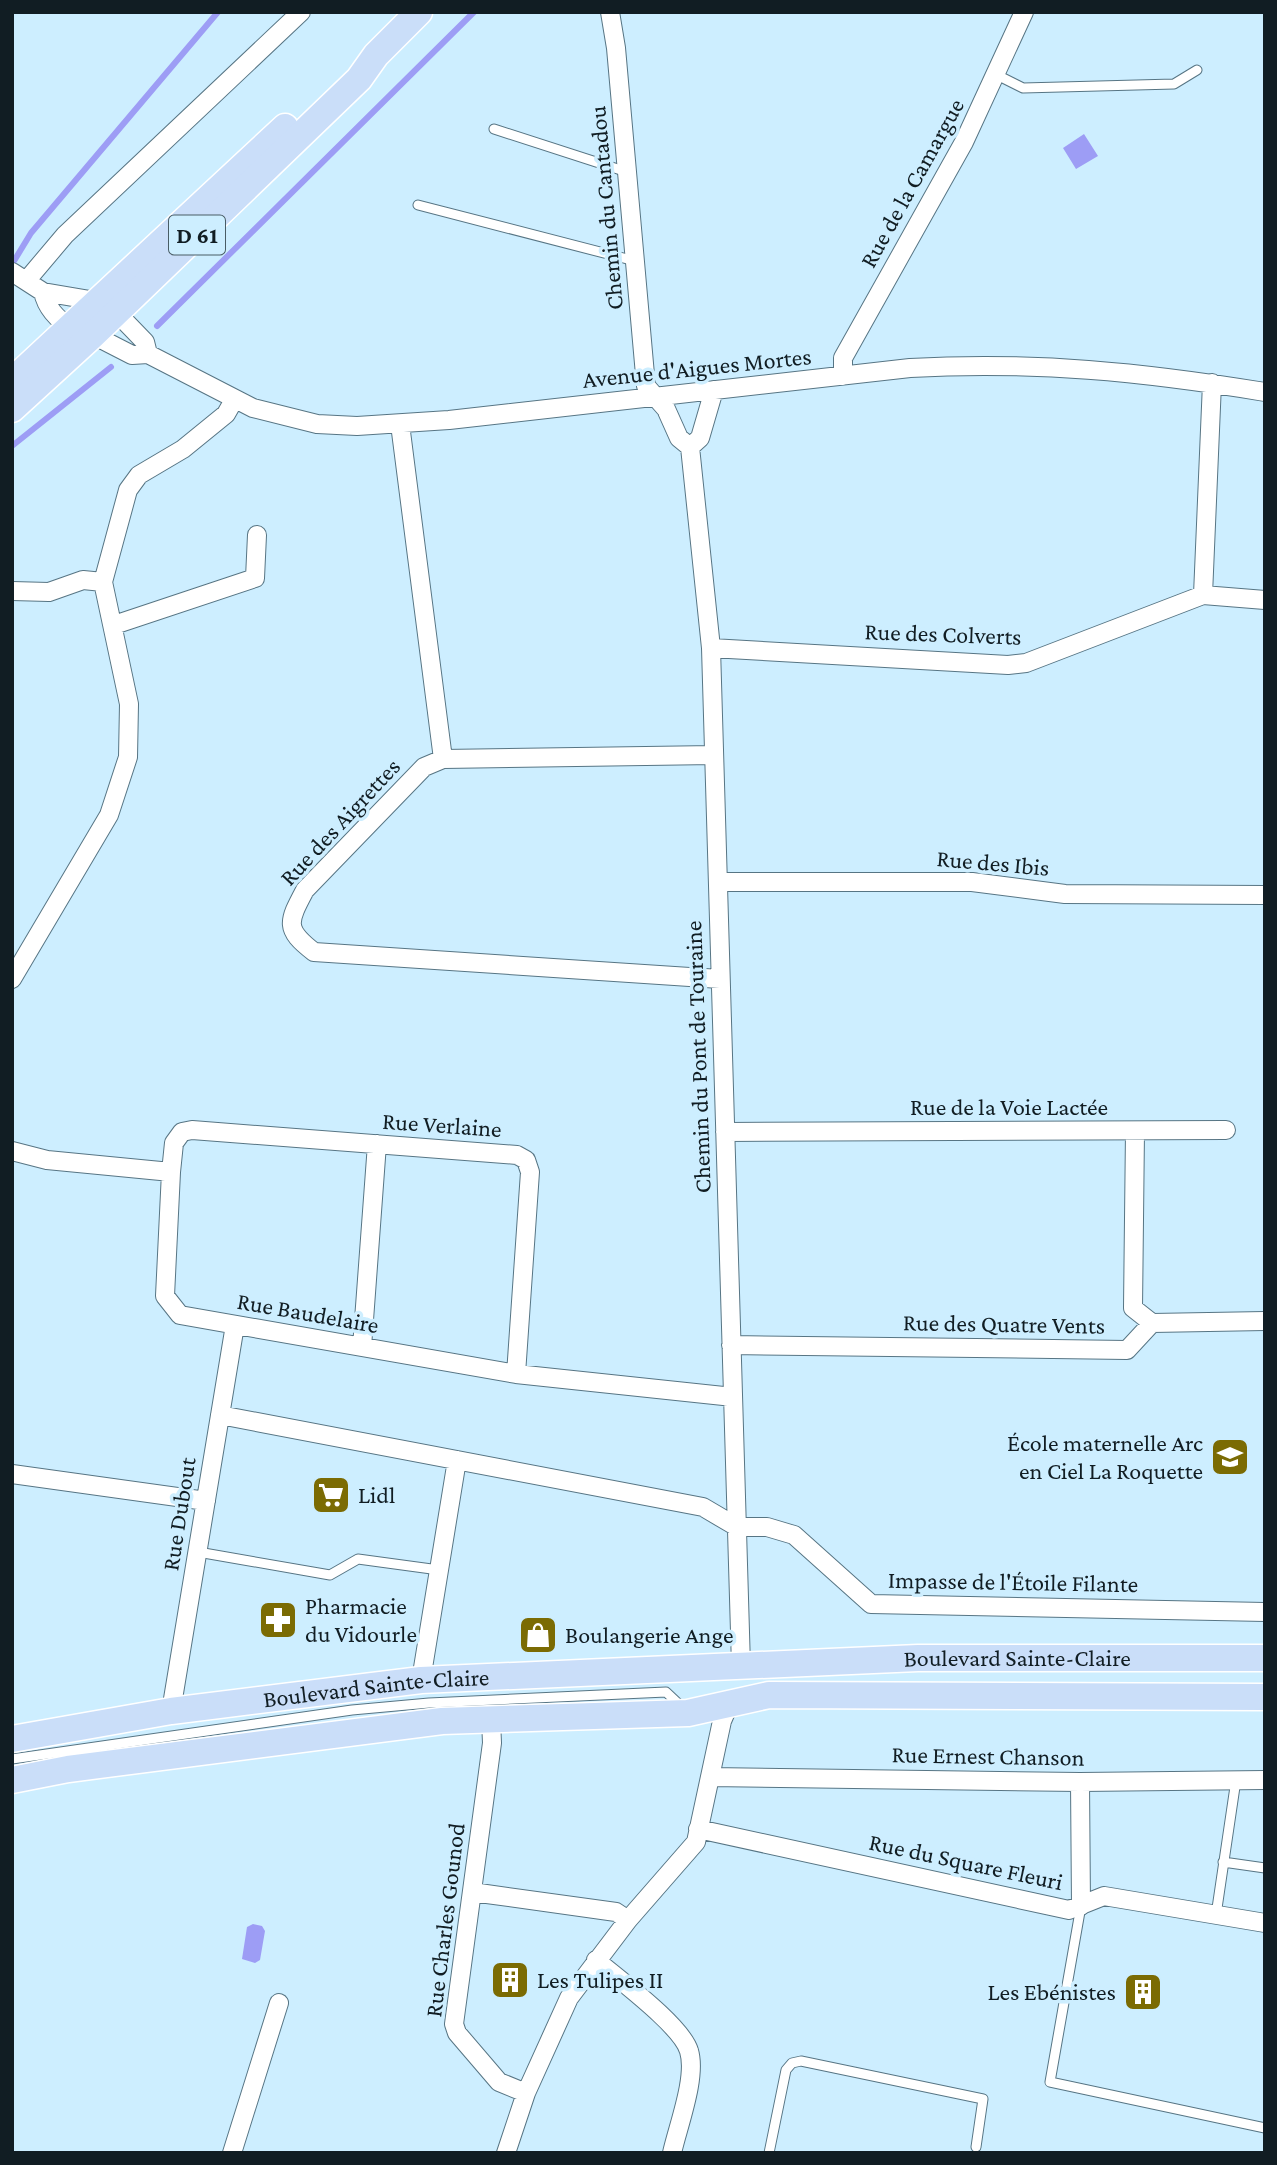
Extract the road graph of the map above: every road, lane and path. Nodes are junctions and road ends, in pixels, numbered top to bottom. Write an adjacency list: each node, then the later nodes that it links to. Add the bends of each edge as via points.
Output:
1 (301, 12): 11 (street)
2 (419, 12): 13 (main road, D 61, via 376,55 348,69)
3 (610, 12): 8 (street, Chemin du Cantadou)
4 (1024, 12): 6 (street, Rue de la Camargue)
5 (1197, 70): 6 (lane, via 1174,83 1023,88)
6 (997, 75): 16 (street, Rue de la Camargue, via 844,358)
7 (494, 129): 8 (lane)
8 (627, 172): 10 (street, Chemin du Cantadou)
9 (418, 205): 10 (lane)
10 (635, 261): 21 (street, Chemin du Cantadou, via 646,386)
11 (19, 276): 12 (street)
12 (43, 292): 13 (street); 14 (street, Avenue d'Aigues Mortes, via 45,303 64,323)
13 (106, 306): 14 (main road, D 61); 15 (street, Avenue d'Aigues Mortes, via 145,342)
14 (82, 331): 15 (street, Avenue d'Aigues Mortes, via 132,355); 17 (main road, D 61); 23 (main road, D 61)
15 (148, 354): 22 (street, Avenue d'Aigues Mortes)
16 (843, 376): 18 (street, Avenue d'Aigues Mortes, via 910,368 1015,365 1151,373); 19 (street, Avenue d'Aigues Mortes)
17 (12, 381)
18 (1212, 383): 20 (street, Avenue d'Aigues Mortes); 29 (street)
19 (714, 390): 21 (street, Avenue d'Aigues Mortes); 25 (street, via 700,438)
20 (1265, 392)
21 (656, 396): 24 (street, Avenue d'Aigues Mortes); 25 (street, Chemin du Pont de Touraine, via 679,438)
22 (234, 400): 24 (street, Avenue d'Aigues Mortes, via 317,424); 27 (street, via 226,414 183,449 139,475 128,490)
23 (12, 409)
24 (400, 424): 34 (street)
25 (690, 447): 32 (street, Chemin du Pont de Touraine)
26 (257, 535): 31 (street, via 255,578)
27 (103, 582): 28 (street, via 83,580 49,592); 31 (street)
28 (12, 591)
29 (1203, 595): 30 (street); 32 (street, Rue des Colverts, via 1026,663 1008,665)
30 (1265, 600)
31 (114, 625): 37 (street, via 129,704 128,757 109,815)
32 (710, 648): 33 (street, Chemin du Pont de Touraine)
33 (714, 755): 34 (street); 35 (street, Chemin du Pont de Touraine)
34 (443, 759): 38 (street, Rue des Aigrettes, via 424,767 305,890 292,914 295,937 314,952)
35 (718, 882): 36 (street, Rue des Ibis, via 972,883 1065,894); 38 (street, Chemin du Pont de Touraine)
36 (1265, 895)
37 (12, 979)
38 (720, 979): 41 (street, Chemin du Pont de Touraine)
39 (1226, 1130): 40 (street)
40 (1135, 1131): 41 (street, Rue de la Voie Lactée); 46 (street, Rue de la Voie Lactée, via 1133,1308)
41 (725, 1132): 48 (street, Chemin du Pont de Touraine)
42 (377, 1144): 44 (street, Rue Verlaine, via 191,1130 182,1132 174,1143); 49 (street); 50 (street, Rue Verlaine, via 517,1155 526,1160 530,1172)
43 (12, 1151): 44 (street, via 47,1160)
44 (171, 1172): 47 (street, Rue Baudelaire, via 165,1296 180,1315)
45 (1265, 1321): 46 (street)
46 (1152, 1323): 48 (street, Rue des Quatre Vents, via 1127,1350)
47 (236, 1325): 49 (street, Rue Baudelaire); 52 (street, Rue Dubout)
48 (731, 1345): 51 (street, Chemin du Pont de Touraine)
49 (362, 1347): 50 (street, Rue Baudelaire)
50 (516, 1374): 51 (street, Rue Baudelaire)
51 (733, 1397): 56 (street, Chemin du Pont de Touraine)
52 (220, 1415): 53 (street); 55 (street, Rue Dubout)
53 (457, 1460): 56 (street, via 703,1507); 58 (street)
54 (12, 1474): 55 (street)
55 (206, 1501): 57 (street, Rue Dubout)
56 (737, 1527): 59 (street, Impasse de l'Étoile Filante, via 766,1527 794,1535 871,1604); 62 (street, Chemin du Pont de Touraine)
57 (198, 1552): 58 (lane, via 330,1575 358,1559); 67 (street, Rue Dubout)
58 (439, 1570): 63 (street)
59 (1265, 1612)
60 (1265, 1658): 61 (main road, Boulevard Sainte-Claire, via 918,1658)
61 (768, 1664): 62 (main road, Boulevard Sainte-Claire); 64 (main road)
62 (741, 1667): 63 (main road, Boulevard Sainte-Claire); 66 (main road)
63 (421, 1680): 67 (main road, Boulevard Sainte-Claire)
64 (769, 1695): 65 (main road, Boulevard Sainte-Claire); 66 (main road, Boulevard Sainte-Claire)
65 (1265, 1697)
66 (729, 1705): 68 (main road, Boulevard Sainte-Claire); 72 (street)
67 (171, 1712): 70 (main road, Boulevard Sainte-Claire)
68 (688, 1713): 69 (main road, Boulevard Sainte-Claire); 71 (lane, via 666,1692 429,1703)
69 (492, 1720): 73 (main road, Boulevard Sainte-Claire, via 442,1721); 80 (street, Rue Charles Gounod)
70 (12, 1739)
71 (12, 1759)
72 (710, 1777): 76 (street, Rue Ernest Chanson); 77 (street)
73 (12, 1780)
74 (1236, 1780): 75 (street, Rue Ernest Chanson); 76 (street, Rue Ernest Chanson); 78 (lane)
75 (1265, 1780)
76 (1080, 1782): 81 (street)
77 (698, 1829): 81 (street, Rue du Square Fleuri, via 1069,1910); 83 (street, via 690,1851)
78 (1223, 1862): 79 (lane); 82 (lane)
79 (1265, 1868)
80 (472, 1892): 83 (street, via 617,1912); 87 (street, Rue Charles Gounod, via 454,2024 499,2082)
81 (1080, 1906): 82 (street, Rue du Square Fleuri, via 1104,1896); 88 (lane, via 1049,2082)
82 (1216, 1915): 84 (street, Rue du Square Fleuri)
83 (628, 1920): 85 (street)
84 (1265, 1923)
85 (596, 1960): 87 (street, via 565,2007); 92 (street, via 682,2035 690,2053 689,2081)
86 (279, 2003): 90 (street)
87 (526, 2092): 91 (street)
88 (1265, 2127)
89 (976, 2147): 93 (lane, via 982,2099 801,2061 786,2070)
90 (232, 2153)
91 (506, 2153)
92 (672, 2153)
93 (769, 2153)

